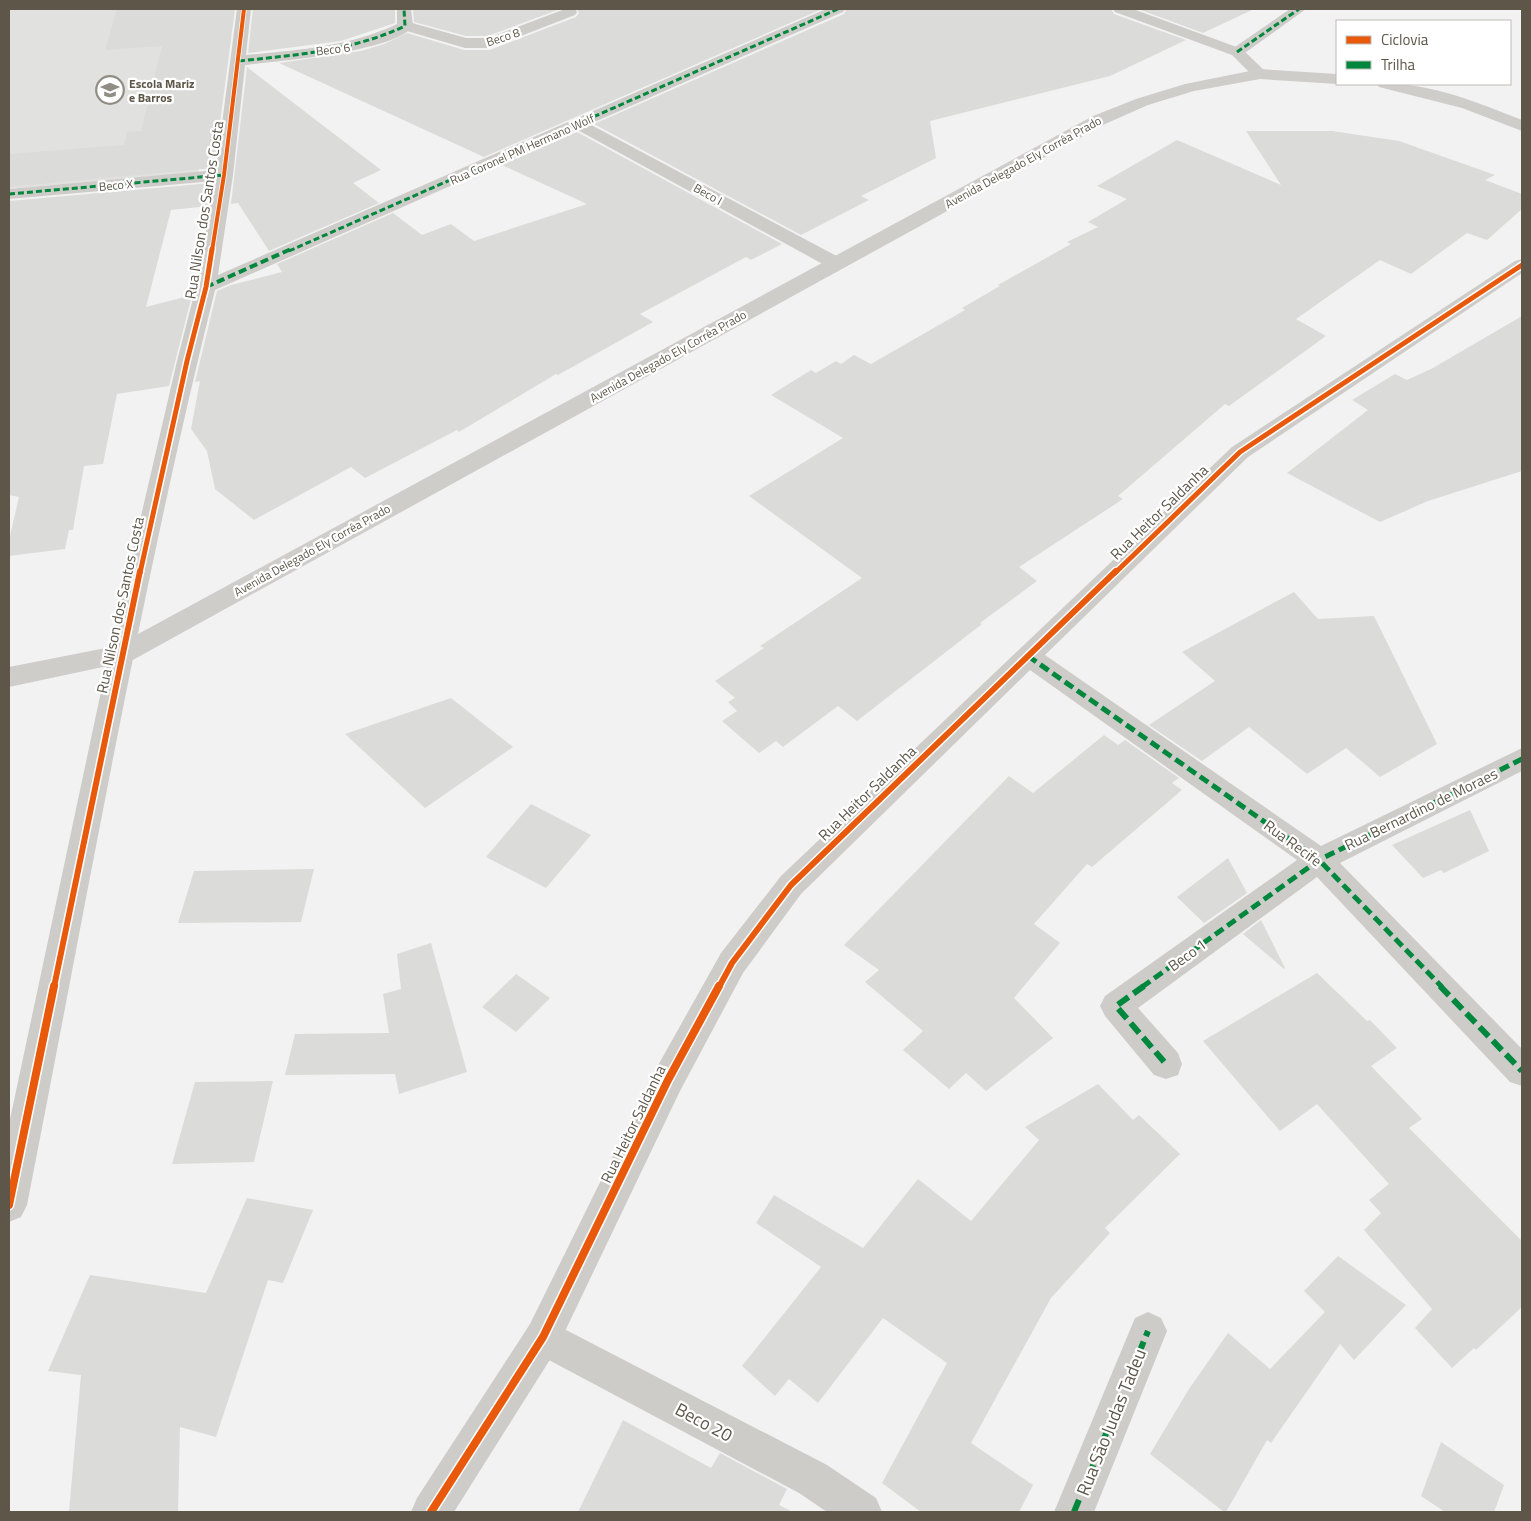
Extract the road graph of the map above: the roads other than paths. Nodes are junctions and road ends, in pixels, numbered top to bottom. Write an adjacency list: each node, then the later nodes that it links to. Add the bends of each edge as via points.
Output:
1 (244, 9): 9 (street, Rua Nilson dos Santos Costa)
2 (404, 9): 7 (street)
3 (1120, 9): 8 (street)
4 (1299, 9): 8 (street)
5 (831, 10): 13 (street, Rua Coronel PM Hermano Wolf)
6 (570, 12): 7 (street, Beco 8, via 490,43 476,44)
7 (405, 26): 9 (street, Beco 6, via 386,37 359,46)
8 (1236, 52): 10 (street)
9 (239, 61): 15 (street, Rua Nilson dos Santos Costa)
10 (1260, 74): 11 (main road, Avenida Delegado Ely Corrêa Prado); 17 (main road, Avenida Delegado Ely Corrêa Prado, via 1191,87 1099,120)
11 (1336, 79)
12 (1389, 85): 14 (main road, via 1468,104)
13 (580, 124): 17 (street, Beco I); 19 (street, Rua Coronel PM Hermano Wolf)
14 (1522, 126)
15 (224, 175): 16 (street, Beco X); 19 (street, Rua Nilson dos Santos Costa)
16 (9, 194)
17 (837, 264): 20 (main road, Avenida Delegado Ely Corrêa Prado)
18 (1522, 265): 21 (street, Rua Heitor Saldanha, via 1240,452)
19 (206, 287): 20 (street, Rua Nilson dos Santos Costa)
20 (122, 654): 22 (main road, Avenida Delegado Ely Corrêa Prado); 27 (street, Rua Nilson dos Santos Costa)
21 (1028, 656): 24 (street, Rua Recife); 29 (street, Rua Heitor Saldanha, via 791,885 732,963 668,1080)
22 (9, 677)
23 (1522, 759): 24 (street, Rua Bernardino de Moraes)
24 (1319, 860): 25 (street, Beco 1, via 1116,1006); 26 (street, Rua Recife)
25 (1166, 1064)
26 (1522, 1071)
27 (9, 1205)
28 (1148, 1331): 32 (street, Rua São Judas Tadeu)
29 (543, 1337): 30 (street, Rua Heitor Saldanha); 31 (street, Beco 20, via 812,1479)
30 (431, 1512)
31 (862, 1512)
32 (1074, 1512)

